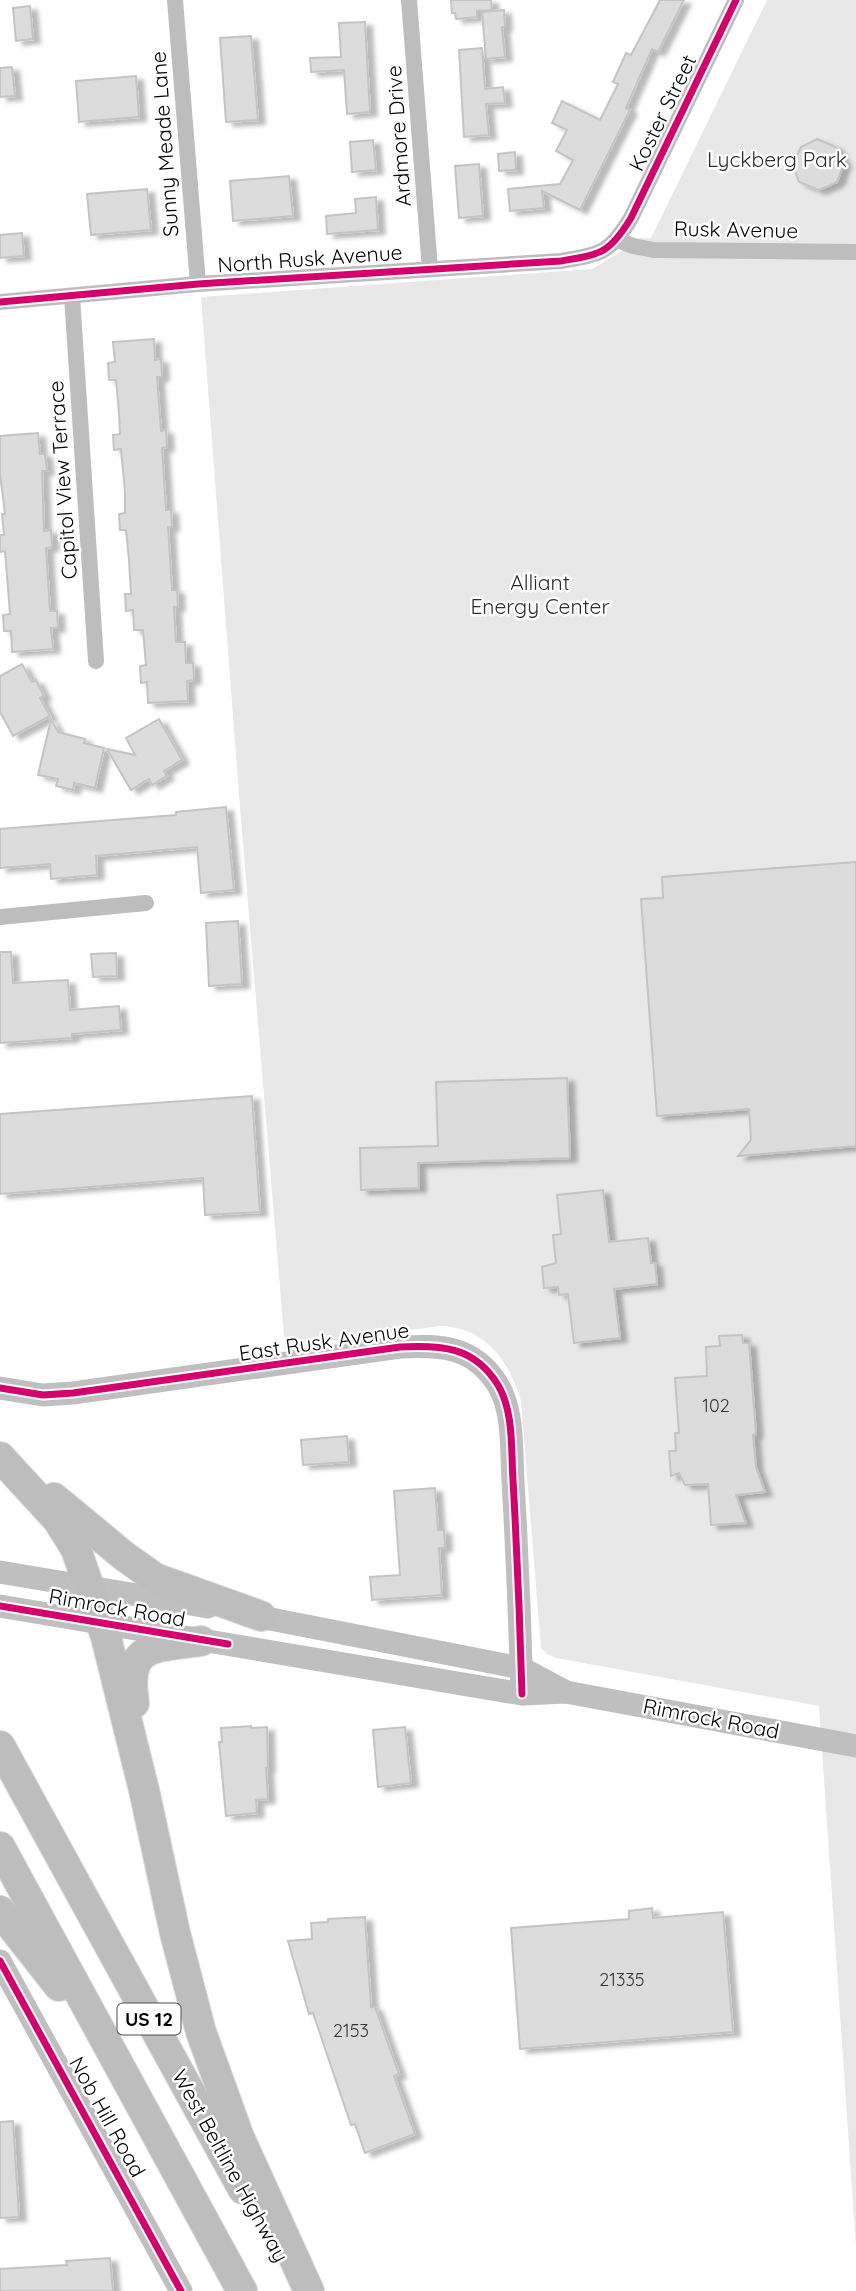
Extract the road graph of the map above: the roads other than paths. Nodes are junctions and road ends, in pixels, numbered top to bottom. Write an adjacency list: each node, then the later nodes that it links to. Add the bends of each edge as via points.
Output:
1 (176, 0): 7 (street, Sunny Meade Lane)
2 (409, 0): 6 (street, Ardmore Drive)
3 (736, 0): 4 (street, Koster Street)
4 (618, 240): 5 (street, Rusk Avenue, via 654,250); 6 (street, North Rusk Avenue, via 593,255 561,261)
5 (856, 252)
6 (430, 269): 7 (street, North Rusk Avenue)
7 (198, 284): 8 (street, North Rusk Avenue)
8 (72, 296): 9 (street, North Rusk Avenue); 10 (street, Capitol View Terrace)
9 (0, 302)
10 (96, 661)
11 (146, 903): 12 (street)
12 (0, 917)
13 (0, 1388): 21 (main road, East Rusk Avenue, via 73,1394 412,1347 443,1347 472,1357 498,1385 507,1411)
14 (0, 1457): 16 (highway, via 58,1520 76,1549); 18 (highway, via 155,1578)
15 (0, 1572): 16 (main road, Rimrock Road)
16 (89, 1587): 18 (main road, Rimrock Road); 19 (highway)
17 (0, 1606): 19 (main road, Rimrock Road)
18 (261, 1616): 21 (main road, Rimrock Road)
19 (101, 1623): 20 (main road, Rimrock Road); 26 (highway)
20 (201, 1641): 23 (main road, Rimrock Road); 26 (highway, via 154,1648 135,1664 131,1677)
21 (521, 1668): 22 (main road, Rimrock Road); 23 (main road, East Rusk Avenue)
22 (566, 1692): 23 (main road, Rimrock Road); 25 (main road, Rimrock Road)
23 (522, 1694)
24 (0, 1746): 33 (highway, West Beltline Highway / US 12)
25 (856, 1746)
26 (144, 1790): 34 (highway, via 201,2032 239,2137)
27 (0, 1847): 30 (highway, US 12)
28 (0, 1911): 30 (highway)
29 (0, 1961): 31 (main road, Nob Hill Road)
30 (114, 2059): 32 (highway, US 12)
31 (181, 2291)
32 (242, 2291)
33 (299, 2291)
34 (309, 2291)

